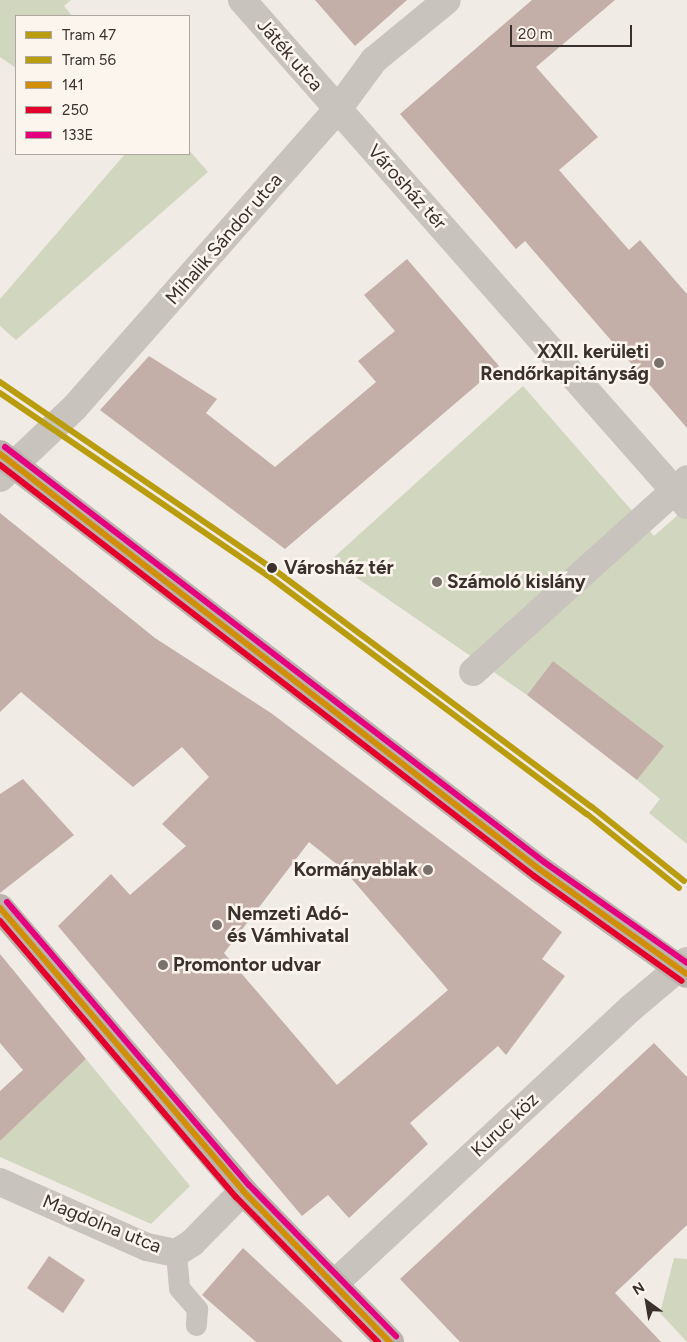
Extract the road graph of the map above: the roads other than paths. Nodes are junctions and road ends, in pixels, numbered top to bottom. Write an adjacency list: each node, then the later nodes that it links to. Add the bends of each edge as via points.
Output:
1 (242, 0): 3 (street, Játék utca)
2 (447, 0): 3 (street, Mihalik Sándor utca, via 374,60)
3 (338, 109): 4 (street, Mihalik Sándor utca, via 75,407); 5 (street, Városház tér)
4 (5, 465): 8 (main road, via 539,869)
5 (683, 491): 6 (street, Városház tér)
6 (473, 672)
7 (0, 908): 10 (main road)
8 (684, 968): 12 (street, Kuruc köz)
9 (0, 1182): 11 (street, Magdolna utca, via 147,1247)
10 (243, 1191): 11 (street, Magdolna utca, via 192,1243); 12 (main road)
11 (176, 1253): 13 (lane, via 179,1288 197,1310)
12 (334, 1284): 14 (main road)
13 (196, 1325)
14 (390, 1342)

